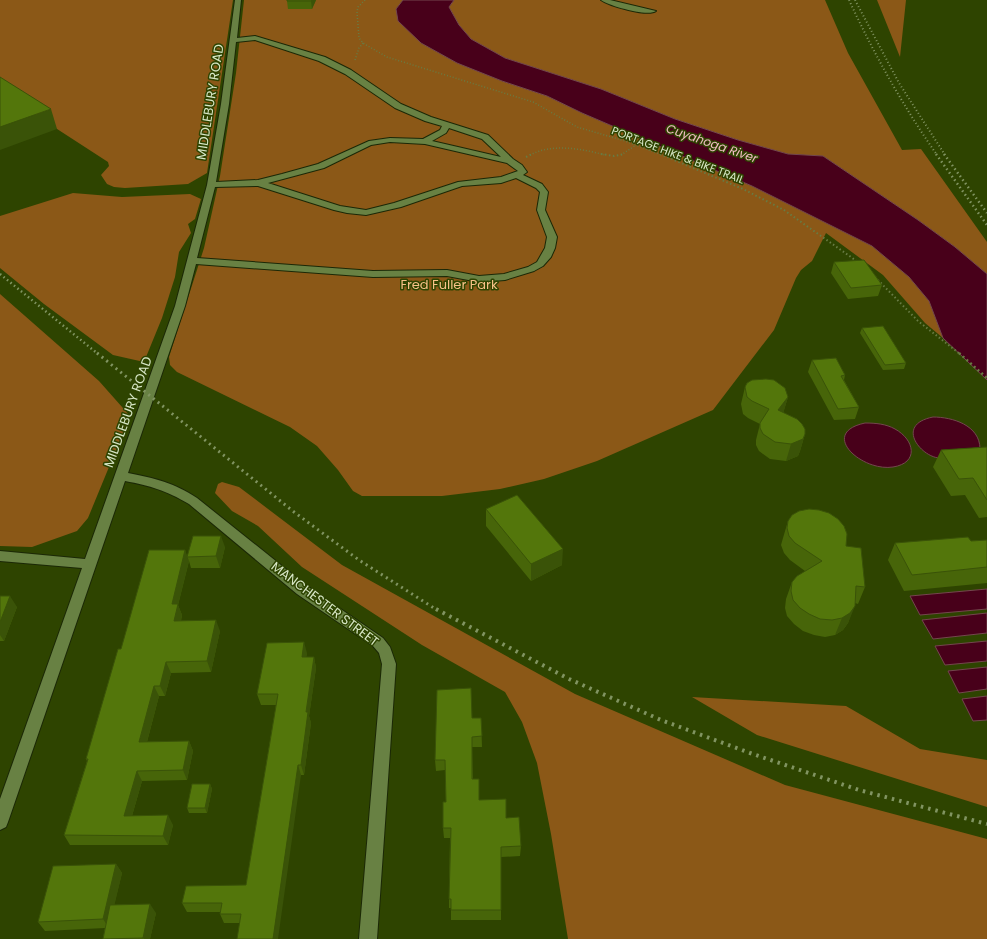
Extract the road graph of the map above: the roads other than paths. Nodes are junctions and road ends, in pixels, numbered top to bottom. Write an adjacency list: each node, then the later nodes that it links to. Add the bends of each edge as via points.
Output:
1 (238, 0): 4 (street, MIDDLEBURY ROAD)
2 (604, 0): 3 (street, via 622,7)
3 (652, 11)
4 (233, 40): 5 (street, via 255,38 322,59 348,72 398,106); 10 (street, MIDDLEBURY ROAD)
5 (446, 125): 6 (street, via 443,131); 7 (street, via 484,137)
6 (426, 142): 7 (street); 9 (street, via 401,140 369,143 321,166)
7 (513, 162): 8 (street, via 523,170)
8 (518, 176): 9 (street, via 451,187 383,209 365,212 339,208); 11 (street, via 539,186 544,192 541,210 552,236 550,248 540,264 505,277 478,279 447,273 373,274)
9 (258, 183): 10 (street)
10 (211, 185): 11 (street, MIDDLEBURY ROAD)
11 (193, 261): 12 (street, MIDDLEBURY ROAD, via 180,306)
12 (120, 476): 14 (street, MIDDLEBURY ROAD); 16 (street, MANCHESTER STREET, via 157,483 193,501 302,590 378,642 385,651 389,664)
13 (0, 556): 14 (street)
14 (90, 564): 15 (street, MIDDLEBURY ROAD)
15 (0, 822)
16 (368, 939)

